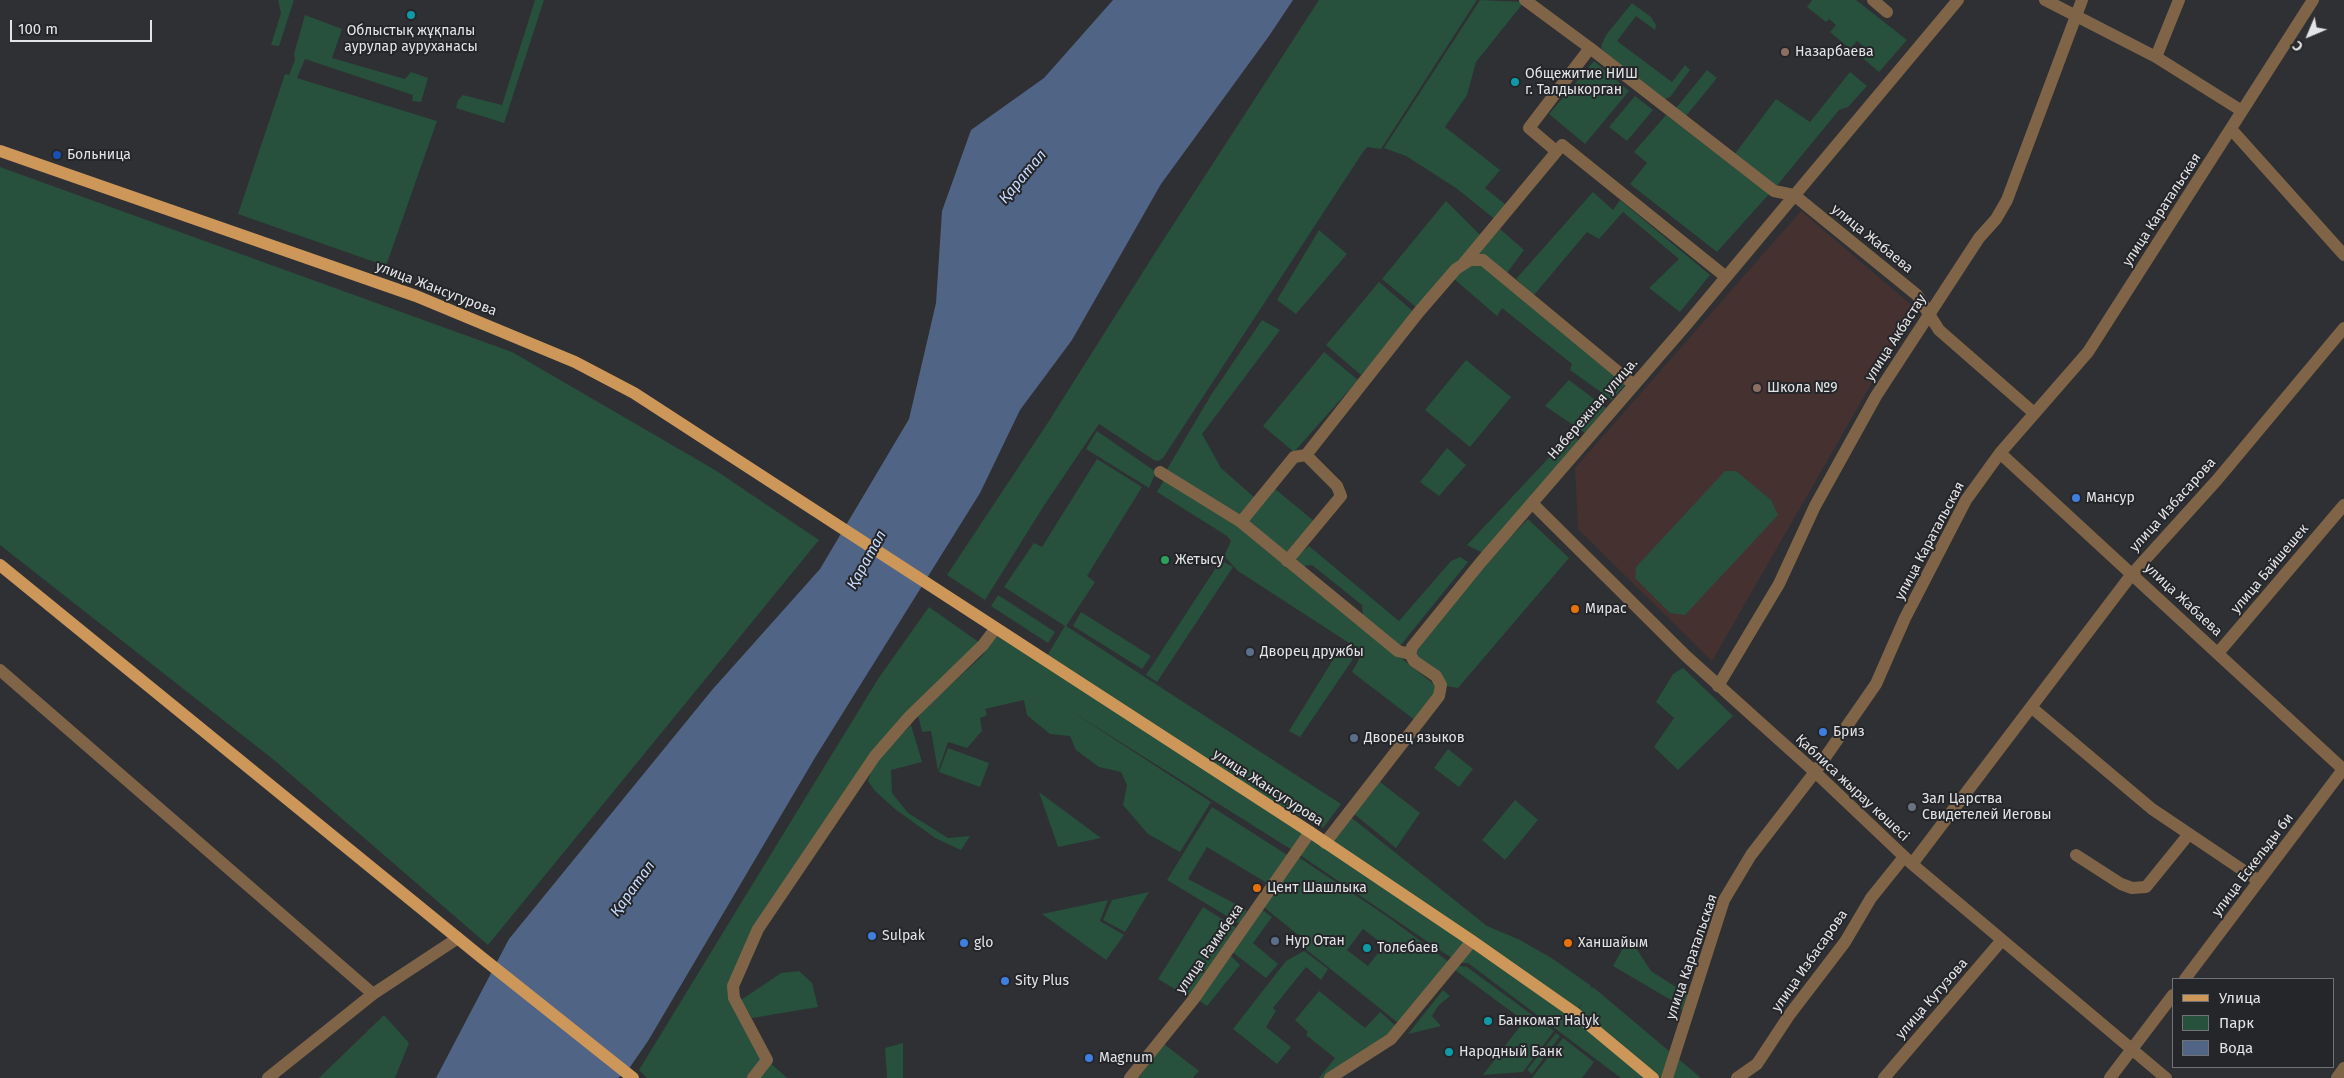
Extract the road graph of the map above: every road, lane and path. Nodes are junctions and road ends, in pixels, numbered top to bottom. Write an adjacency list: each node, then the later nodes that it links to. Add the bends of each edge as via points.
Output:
1 (1525, 0): 10 (street)
2 (1873, 0): 8 (street)
3 (1958, 0): 16 (street, Набережная улица.)
4 (2045, 0): 9 (street)
5 (2082, 0): 9 (street, улица Акбастау)
6 (2179, 0): 11 (street)
7 (2313, 0): 12 (street, улица Каратальская)
8 (1887, 12)
9 (2076, 16): 11 (street); 20 (street, улица Акбастау, via 2007,200)
10 (1590, 48): 15 (street, via 1529,128); 16 (street, via 1774,191)
11 (2156, 57): 12 (street)
12 (2242, 111): 13 (street, улица Каратальская)
13 (2231, 129): 17 (street); 23 (street, улица Каратальская, via 2088,352)
14 (0, 151): 33 (main road, улица Жансугурова, via 416,296 558,354 634,393)
15 (1556, 152): 18 (street); 19 (street, via 1562,145)
16 (1794, 195): 19 (street, Набережная улица.); 20 (street, улица Жабаева, via 1917,295)
17 (2344, 255)
18 (1463, 265): 22 (street, via 1470,260 1483,260); 25 (street, via 1418,312)
19 (1726, 277): 22 (street, Набережная улица.)
20 (1930, 315): 23 (street, улица Жабаева, via 1939,330); 37 (street, улица Акбастау, via 1876,396 1815,506 1779,584)
21 (2344, 328): 32 (street, улица Избасарова, via 2217,480)
22 (1634, 385): 27 (street, Набережная улица.)
23 (2034, 413): 24 (street, улица Каратальская)
24 (2000, 453): 32 (street, улица Жабаева); 40 (street, улица Каратальская, via 1966,500 1905,618 1876,684)
25 (1306, 455): 29 (street, via 1294,457); 30 (street, via 1337,486 1341,496)
26 (1160, 472): 29 (street)
27 (1532, 503): 35 (street, Набережная улица., via 1412,647); 37 (street, Қаблиса жырау көшесі)
28 (2344, 505): 34 (street, улица Байшешек)
29 (1241, 522): 30 (street)
30 (1287, 561): 35 (street, via 1398,651)
31 (0, 565): 47 (main road)
32 (2132, 574): 34 (street, улица Жабаева); 38 (street, улица Избасарова)
33 (995, 629): 41 (main road, улица Жансугурова); 57 (street, via 875,756 758,929 733,986 734,998 767,1060)
34 (2218, 653): 39 (street, улица Жабаева)
35 (1410, 654): 43 (street, via 1414,661 1436,676 1441,686 1439,696)
36 (0, 670): 51 (street)
37 (1718, 686): 40 (street, Қаблиса жырау көшесі)
38 (2031, 707): 42 (street, via 2152,809); 45 (street, улица Избасарова)
39 (2344, 769): 46 (street, улица Ескельды би)
40 (1815, 772): 45 (street, Қаблиса жырау көшесі); 61 (street, улица Каратальская, via 1751,855 1724,900)
41 (1310, 832): 43 (main road, улица Жансугурова); 58 (street, улица Раимбека, via 1193,1000)
42 (2190, 834): 44 (street, via 2146,888 2121,884); 46 (street)
43 (1325, 842): 49 (main road, улица Жансугурова)
44 (2076, 855)
45 (1908, 860): 48 (street, Қаблиса жырау көшесі); 62 (street, улица Избасарова, via 1871,898 1845,942 1790,1014 1758,1064)
46 (2259, 881): 50 (street, улица Ескельды би)
47 (458, 938): 51 (street); 56 (main road)
48 (2002, 940): 53 (street, Қаблиса жырау көшесі); 63 (street, улица Кутузова)
49 (1472, 941): 59 (street, via 1391,1039); 60 (main road, улица Жансугурова, via 1576,1014)
50 (2186, 978)
51 (373, 994): 55 (street)
52 (2172, 997): 53 (street)
53 (2132, 1049): 64 (street); 65 (street, Қаблиса жырау көшесі)
54 (2344, 1068): 66 (street)
55 (268, 1078)
56 (634, 1078)
57 (753, 1078)
58 (1130, 1078)
59 (1330, 1078)
60 (1653, 1078)
61 (1667, 1078)
62 (1737, 1078)
63 (1884, 1078)
64 (2110, 1078)
65 (2166, 1078)
66 (2337, 1078)

